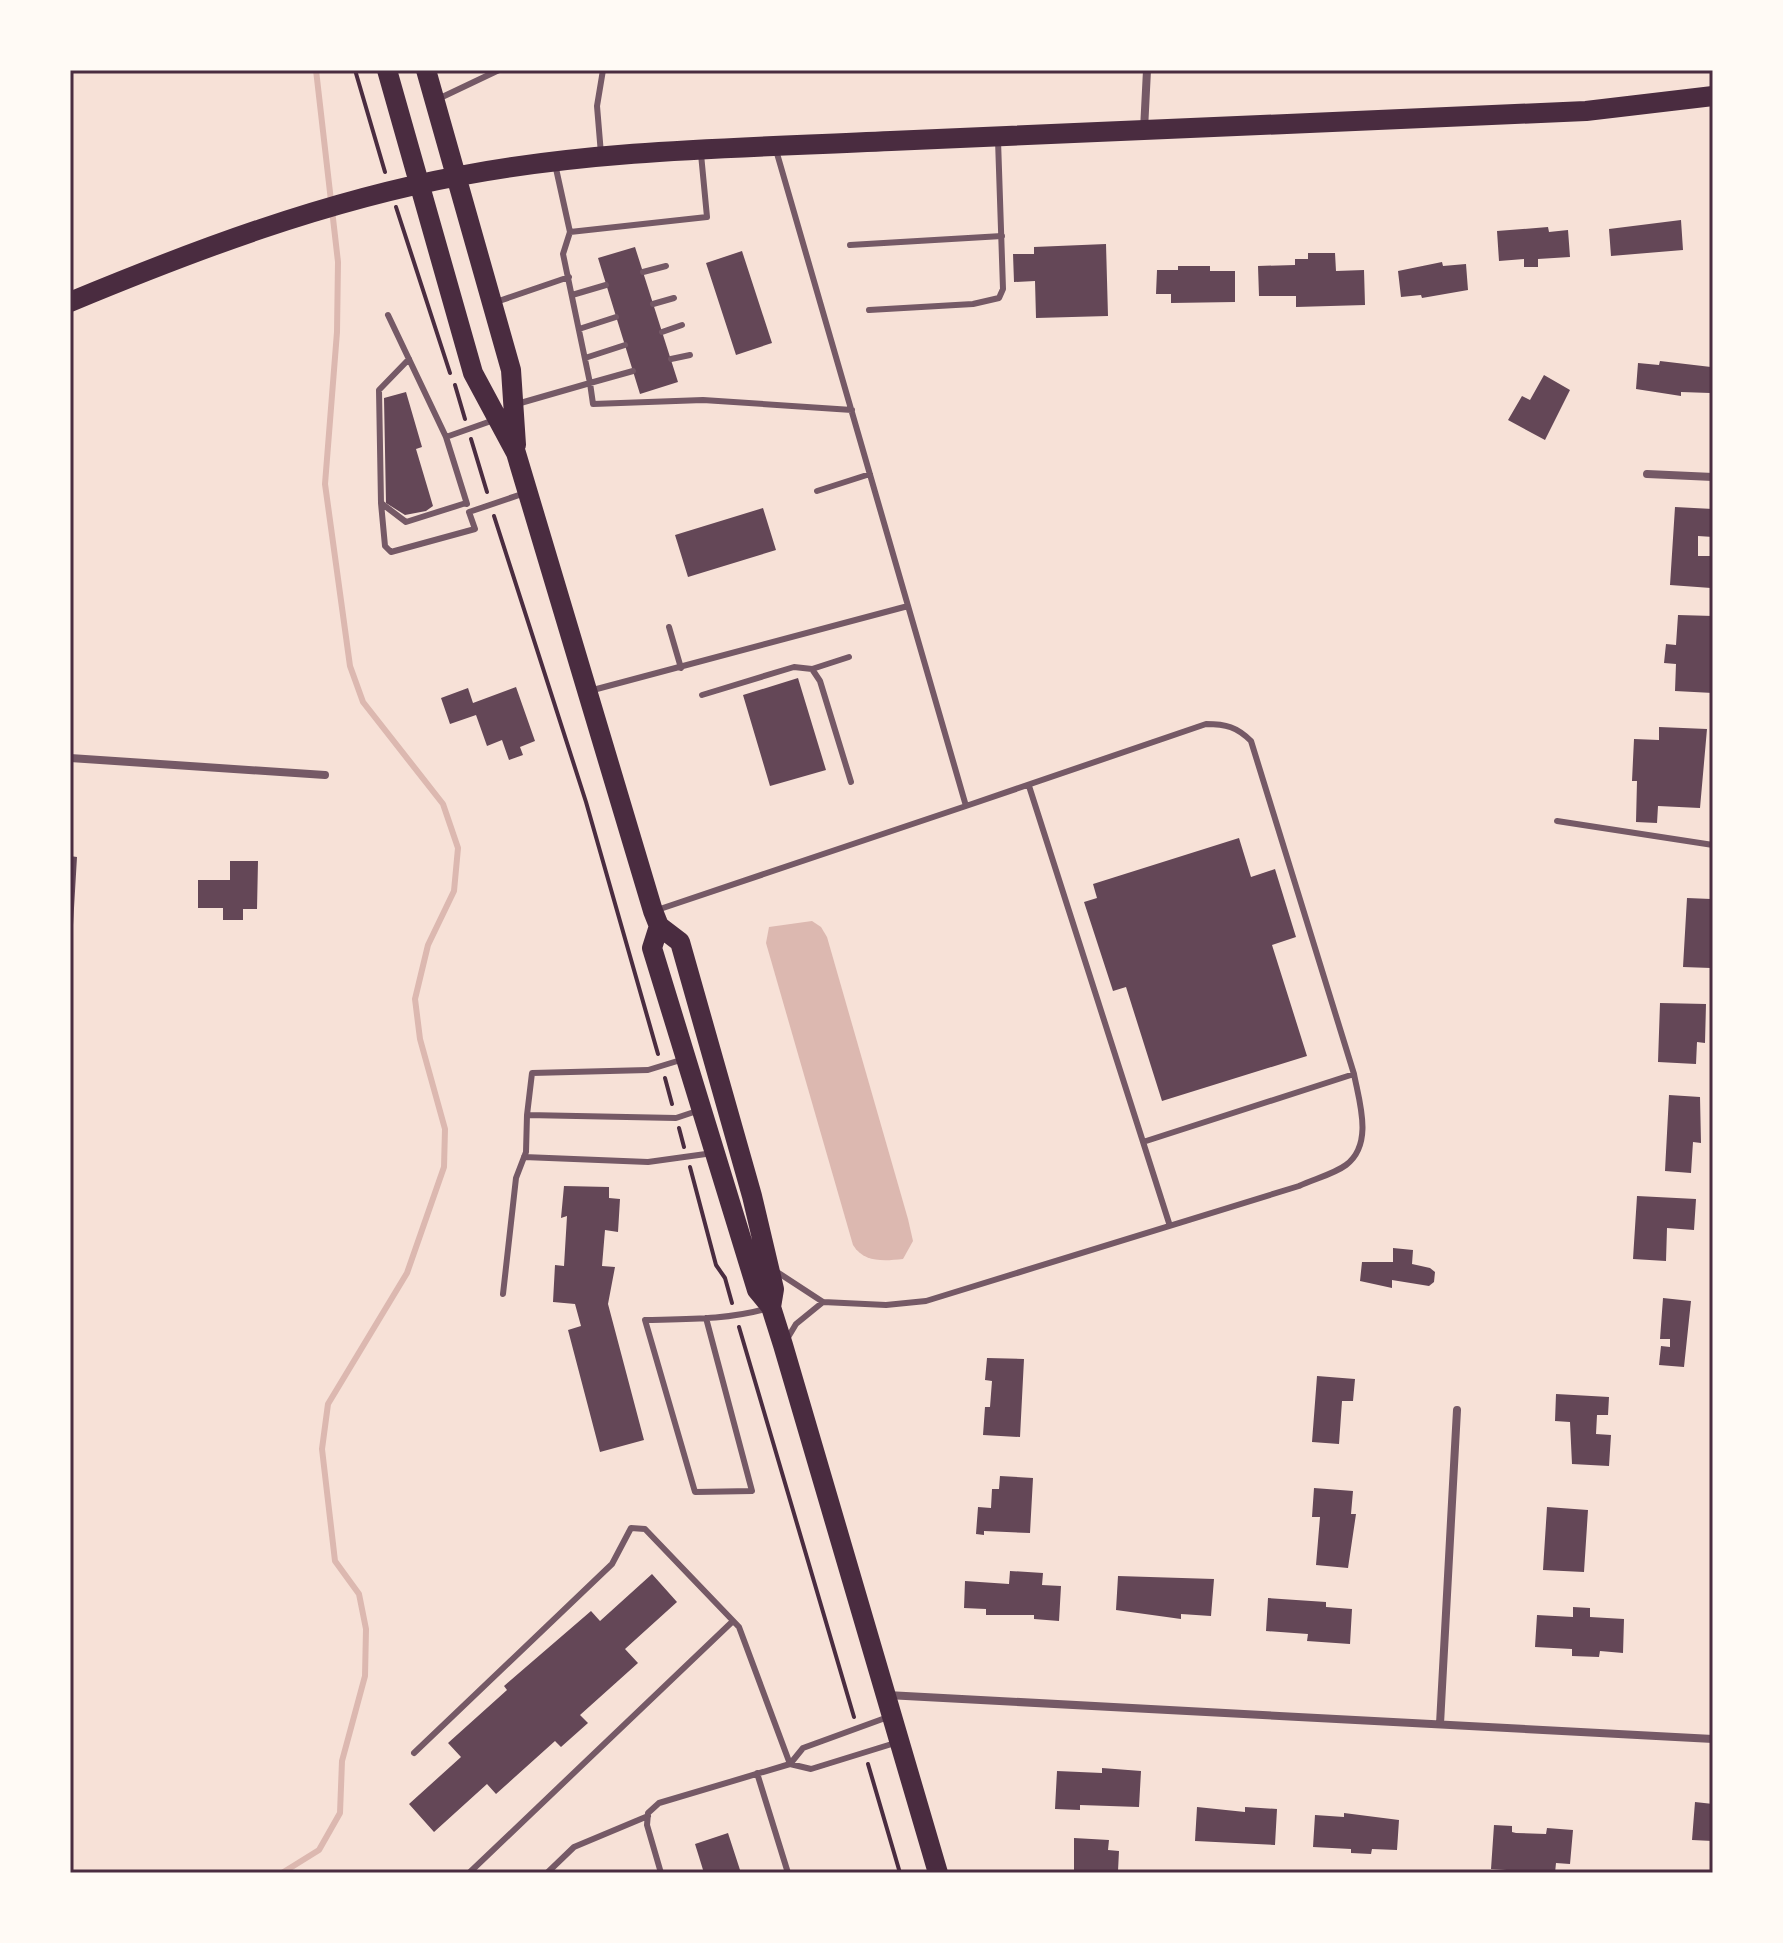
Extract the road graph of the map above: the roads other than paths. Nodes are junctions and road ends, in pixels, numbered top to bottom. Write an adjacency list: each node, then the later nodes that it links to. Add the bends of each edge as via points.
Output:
1 (387, 70): 15 (main road)
2 (426, 70): 7 (main road)
3 (501, 70): 7 (lane)
4 (603, 70): 12 (lane, via 597,106)
5 (1147, 70): 8 (street)
6 (1713, 96): 8 (main road, via 1586,111)
7 (435, 100): 14 (main road)
8 (1144, 131): 9 (main road)
9 (998, 136): 10 (main road); 17 (lane)
10 (775, 147): 11 (main road); 41 (lane)
11 (701, 151): 12 (main road); 16 (lane, via 707,217)
12 (602, 157): 13 (main road)
13 (555, 162): 14 (main road); 16 (lane)
14 (458, 176): 15 (main road); 26 (main road)
15 (422, 184): 25 (main road, via 165,262); 42 (main road, via 473,373)
16 (570, 232): 21 (lane, via 563,254)
17 (1002, 236): 18 (lane); 28 (lane, via 999,298)
18 (850, 245)
19 (666, 266): 20 (lane)
20 (643, 272)
21 (569, 277): 23 (lane); 26 (lane)
22 (606, 285): 23 (lane)
23 (572, 295): 32 (lane)
24 (674, 298): 27 (lane)
25 (70, 302)
26 (493, 303): 42 (main road, via 511,370)
27 (653, 304)
28 (869, 310)
29 (388, 315): 37 (lane)
30 (616, 317): 32 (lane)
31 (682, 325): 33 (lane)
32 (579, 329): 36 (lane)
33 (662, 332)
34 (625, 345): 36 (lane)
35 (690, 355): 38 (lane)
36 (585, 358): 40 (lane)
37 (409, 359): 43 (lane); 49 (lane, via 379,390)
38 (671, 359)
39 (633, 371): 40 (lane)
40 (590, 383): 41 (lane, via 593,404 703,400); 42 (lane)
41 (852, 410): 44 (lane)
42 (506, 412): 43 (lane); 48 (main road)
43 (446, 437): 50 (lane)
44 (870, 474): 47 (lane); 52 (lane)
45 (1647, 474): 46 (street)
46 (1713, 477)
47 (817, 491)
48 (528, 493): 51 (lane); 57 (main road)
49 (381, 503): 50 (lane, via 406,522); 51 (lane, via 385,546 391,552 475,529)
50 (466, 503): 51 (lane)
51 (469, 512)
52 (908, 606): 55 (lane); 63 (lane)
53 (669, 627): 55 (lane)
54 (849, 657): 56 (lane)
55 (681, 668): 57 (lane)
56 (812, 669): 58 (lane, via 794,667); 61 (lane)
57 (585, 692): 66 (main road)
58 (702, 695)
59 (70, 758): 60 (street)
60 (325, 775)
61 (851, 782)
62 (1029, 786): 63 (lane); 68 (lane, via 1206,724 1239,730 1251,741); 71 (lane)
63 (966, 806): 66 (lane)
64 (1557, 821): 65 (lane)
65 (1713, 845)
66 (656, 919): 67 (main road, via 652,948); 75 (main road, via 680,942)
67 (687, 1058): 69 (main road); 70 (lane, via 648,1070 532,1073)
68 (1354, 1074): 71 (lane); 74 (lane, via 1363,1123 1361,1140 1347,1165 1299,1186)
69 (703, 1108): 70 (lane, via 676,1118); 72 (main road)
70 (527, 1115): 73 (lane)
71 (1143, 1142): 74 (lane)
72 (717, 1152): 73 (lane, via 648,1162); 78 (main road, via 757,1290)
73 (524, 1157): 76 (lane, via 516,1178)
74 (1169, 1223): 77 (lane, via 926,1301)
75 (768, 1267): 77 (lane); 78 (main road, via 774,1289)
76 (503, 1294)
77 (823, 1302): 80 (lane, via 796,1324)
78 (771, 1307): 79 (lane, via 736,1317); 80 (main road)
79 (706, 1318): 79 (lane, via 752,1491 695,1492 645,1320)
80 (783, 1345): 83 (main road)
81 (1457, 1410): 85 (street)
82 (733, 1621): 88 (lane, via 645,1529 631,1528 612,1564); 89 (lane, via 754,1662); 92 (lane)
83 (886, 1695): 84 (main road); 85 (street)
84 (892, 1716): 87 (main road); 89 (lane, via 803,1748)
85 (1440, 1724): 86 (street)
86 (1713, 1739)
87 (899, 1742): 89 (lane, via 811,1769); 96 (main road)
88 (414, 1753)
89 (790, 1764): 90 (lane)
90 (757, 1773): 91 (lane, via 659,1803); 95 (lane)
91 (648, 1816): 93 (lane, via 574,1847); 94 (lane)
92 (469, 1873)
93 (547, 1873)
94 (661, 1873)
95 (788, 1873)
96 (938, 1873)

